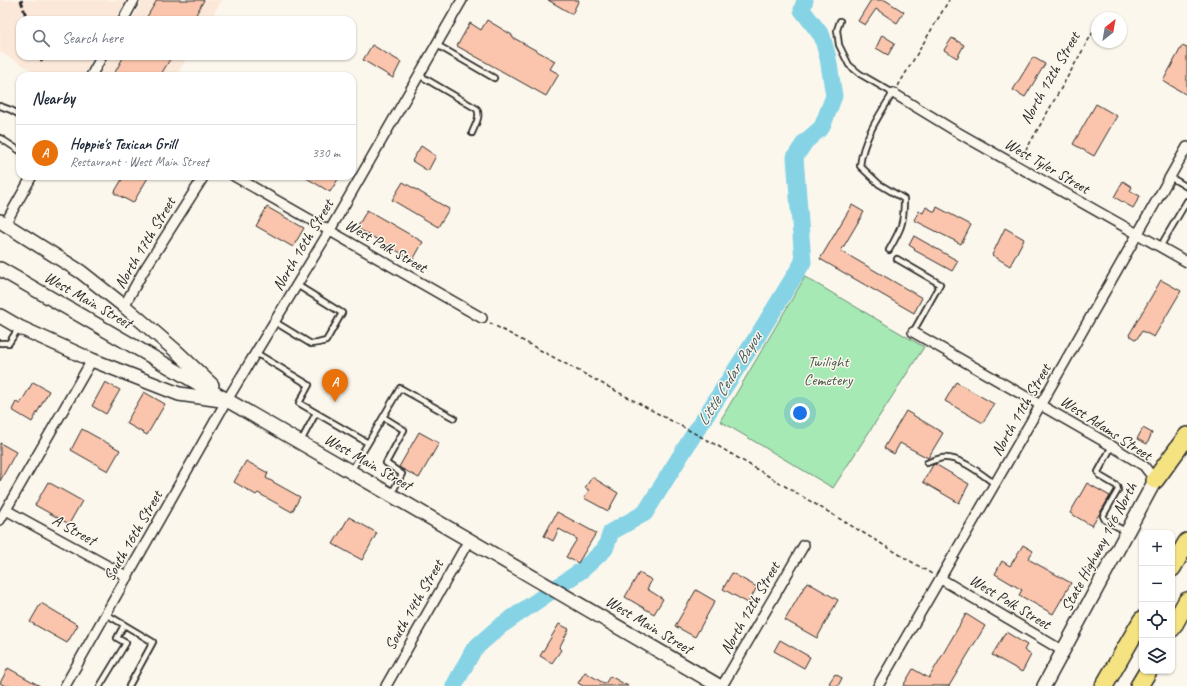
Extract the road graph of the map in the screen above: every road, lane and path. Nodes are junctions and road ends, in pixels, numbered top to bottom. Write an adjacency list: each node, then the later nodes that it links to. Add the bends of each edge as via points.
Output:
1 (134, 0): 4 (street)
2 (462, 0): 7 (street, North 16th Street)
3 (950, 0): 12 (path)
4 (125, 16)
5 (840, 21): 12 (lane, via 837,30 839,45 849,65)
6 (1091, 36): 19 (path, North 12th Street)
7 (437, 45): 10 (street, North 16th Street); 11 (lane)
8 (100, 60): 9 (street)
9 (93, 72)
10 (419, 75): 15 (lane, via 477,109 479,117); 27 (street, North 16th Street)
11 (494, 78)
12 (894, 93): 19 (street, West Tyler Street); 30 (lane, via 872,128 861,155 860,166 878,184 904,199 901,228)
13 (0, 106): 14 (lane)
14 (16, 113)
15 (472, 133)
16 (0, 138): 17 (lane)
17 (16, 148)
18 (1187, 148): 20 (street, North 11th Street)
19 (1017, 166): 28 (street, West Tyler Street)
20 (1170, 177): 24 (lane); 28 (street, North 11th Street)
21 (29, 180): 26 (street)
22 (201, 180): 35 (street, North 17th Street, via 142,272)
23 (241, 180): 27 (street, West Polk Street)
24 (1187, 187)
25 (1187, 201): 29 (lane)
26 (2, 223): 35 (main road, via 81,272)
27 (330, 230): 34 (street, North 16th Street); 37 (street, West Polk Street)
28 (1138, 234): 29 (street, West Tyler Street); 45 (street, North 11th Street)
29 (1160, 247): 32 (street, West Tyler Street)
30 (889, 250)
31 (897, 259): 40 (lane, via 940,284)
32 (1187, 262)
33 (0, 269): 44 (main road, West Main Street)
34 (297, 285): 38 (street, North 16th Street); 38 (lane, via 342,313 326,341 311,344)
35 (124, 306): 44 (main road)
36 (0, 316): 39 (main road)
37 (482, 318): 67 (path, via 718,446)
38 (275, 322): 42 (street, North 16th Street)
39 (19, 327): 41 (lane, via 9,343); 43 (main road)
40 (914, 332): 45 (street, West Adams Street)
41 (0, 343)
42 (256, 353): 44 (street, North 16th Street); 46 (lane, via 309,385 300,403)
43 (92, 360): 44 (main road, via 179,394); 59 (street)
44 (227, 400): 51 (main road, West Main Street); 66 (street, South 16th Street)
45 (1041, 404): 53 (street, West Adams Street); 57 (street, North 11th Street)
46 (316, 413): 51 (lane); 52 (lane)
47 (383, 417): 48 (lane, via 400,388); 52 (lane); 58 (lane, via 404,430 386,463 402,474)
48 (454, 418)
49 (1187, 425): 56 (main road, State Highway 146 North)
50 (1187, 436): 56 (highway)
51 (300, 442): 55 (main road, West Main Street)
52 (368, 443): 55 (lane)
53 (1112, 446): 56 (street, West Adams Street, via 1144,466); 61 (lane, via 1098,472 1100,476 1117,486 1118,490 1103,516 1105,520)
54 (927, 462): 57 (lane, via 950,458 966,464)
55 (350, 472): 58 (main road, West Main Street)
56 (1155, 480): 61 (main road, State Highway 146 North)
57 (996, 484): 67 (street, North 11th Street)
58 (391, 495): 62 (main road, West Main Street)
59 (6, 510): 60 (street); 66 (street, A Street)
60 (0, 520)
61 (1127, 532): 73 (main road, State Highway 146 North)
62 (470, 540): 78 (street, South 14th Street); 79 (main road, West Main Street)
63 (1187, 542): 65 (highway)
64 (804, 545): 80 (street, North 12th Street)
65 (1173, 566)
66 (128, 577): 69 (street, South 16th Street)
67 (941, 579): 73 (street, West Polk Street); 81 (street, North 11th Street)
68 (1187, 601): 70 (highway)
69 (106, 614): 71 (lane); 75 (street, South 16th Street)
70 (1175, 623)
71 (124, 625): 76 (lane, via 117,638 126,643); 77 (lane, via 153,642)
72 (1139, 625): 83 (highway)
73 (1063, 651): 82 (main road, State Highway 146 North)
74 (1146, 674): 84 (highway)
75 (65, 686)
76 (100, 686)
77 (129, 686)
78 (386, 686)
79 (719, 686)
80 (722, 686)
81 (878, 686)
82 (1044, 686)
83 (1104, 686)
84 (1139, 686)

